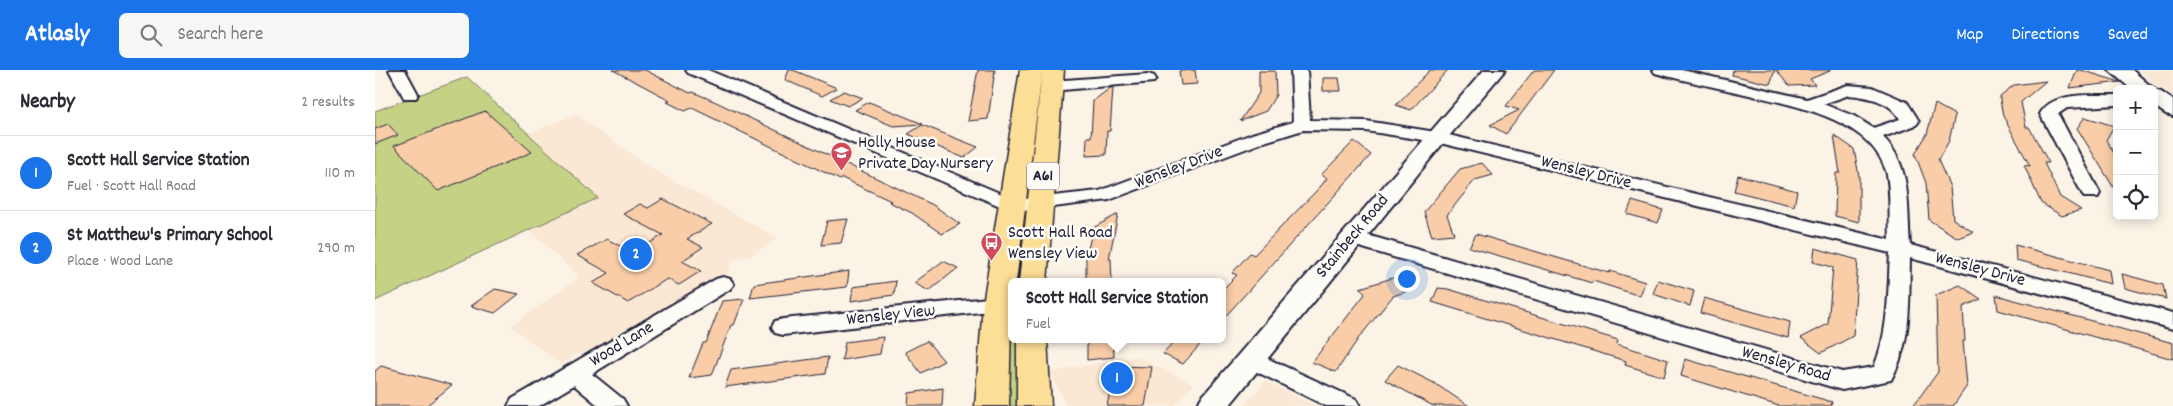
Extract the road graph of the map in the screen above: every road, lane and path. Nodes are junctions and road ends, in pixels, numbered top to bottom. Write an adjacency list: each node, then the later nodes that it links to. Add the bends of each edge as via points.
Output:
1 (397, 70): 11 (street)
2 (694, 70): 18 (street)
3 (1031, 70): 18 (highway, A61)
4 (1299, 70): 14 (street)
5 (1495, 70): 16 (street, Stainbeck Road)
6 (1661, 70): 13 (street, Wensley Road)
7 (2119, 70): 10 (street)
8 (1052, 78): 9 (street); 18 (highway, A61)
9 (1148, 79)
10 (2139, 85)
11 (409, 94)
12 (2113, 100): 17 (street, via 2064,103 2052,108 2049,114)
13 (1808, 104): 15 (street, Wensley Road, via 1848,120); 15 (street, via 1848,90 1872,92 1901,106 1910,121)
14 (1302, 125): 16 (street, Wensley Drive, via 1366,126); 18 (street, Wensley Drive, via 1102,196)
15 (1871, 135): 20 (street, Wensley Road, via 1885,149 1896,172)
16 (1436, 137): 19 (street, Stainbeck Road); 20 (street, Wensley Drive)
17 (2091, 193)
18 (1018, 202): 21 (highway, A61); 23 (highway, A61)
19 (1353, 238): 20 (street, Wensley Road, via 1842,381 1883,374 1896,331); 27 (street, Stainbeck Road)
20 (1900, 249): 24 (street, Wensley Drive)
21 (1032, 278)
22 (723, 284): 28 (street, Wood Lane)
23 (998, 304): 25 (street, Wensley View); 31 (highway, A61)
24 (2173, 321)
25 (783, 328)
26 (1032, 343): 32 (highway)
27 (1251, 359): 33 (street, Stainbeck Road); 34 (street)
28 (576, 373): 29 (street, Wood Lane); 30 (street)
29 (520, 406)
30 (615, 406)
31 (992, 406)
32 (1034, 406)
33 (1212, 406)
34 (1348, 406)

